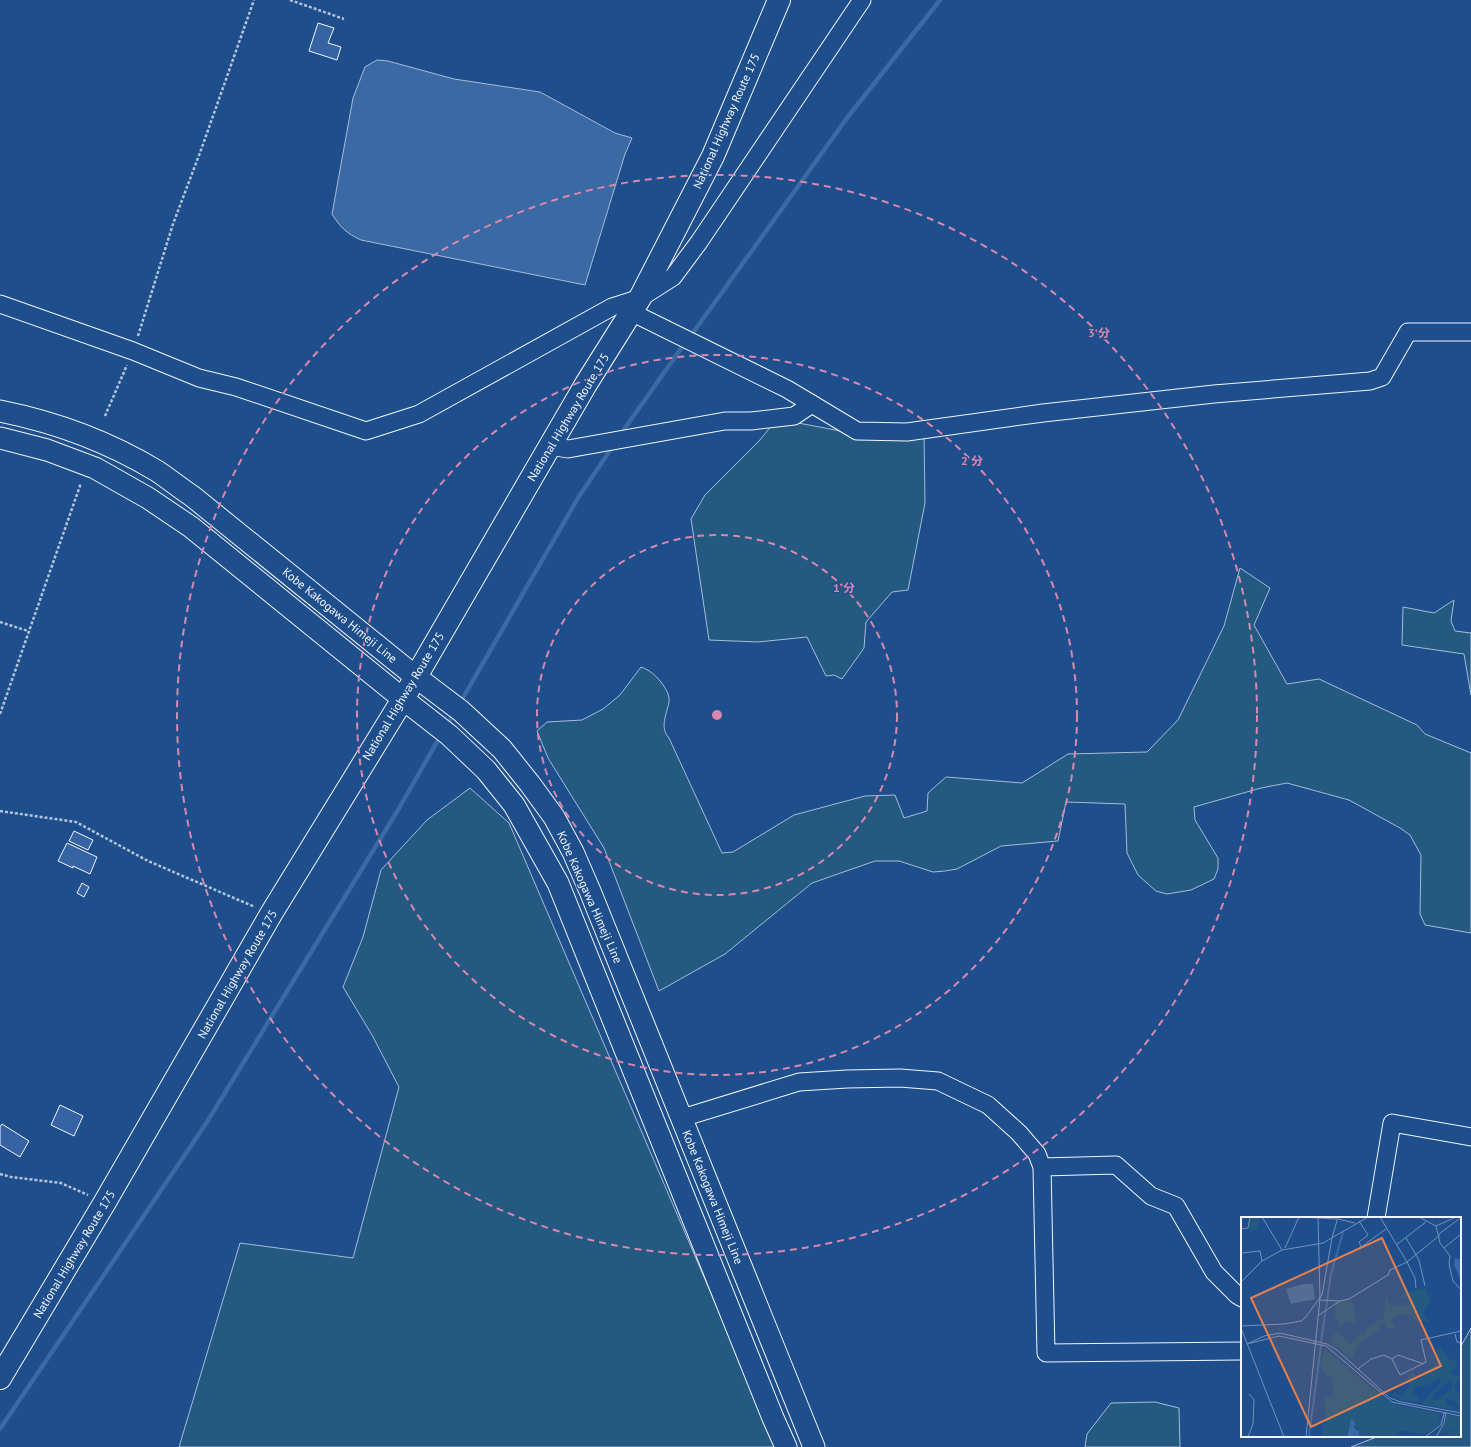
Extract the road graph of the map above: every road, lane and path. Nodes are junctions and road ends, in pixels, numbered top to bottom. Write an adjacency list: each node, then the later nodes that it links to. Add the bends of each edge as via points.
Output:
1 (254, 0): 9 (path, via 173,224)
2 (290, 0): 5 (path)
3 (779, 0): 7 (highway, National Highway Route 175, via 713,156)
4 (862, 0): 7 (street, via 673,277)
5 (344, 19)
6 (0, 304): 9 (street)
7 (635, 305): 9 (street, via 612,307 419,414 366,431 236,387 199,378); 10 (street); 14 (highway, National Highway Route 175)
8 (1471, 332): 10 (street, via 1408,332 1382,377 1370,381 1214,394 1043,413 907,432 857,431)
9 (133, 351): 12 (path)
10 (812, 404): 14 (street, via 794,416 726,421 568,449)
11 (0, 411): 18 (main road, Kobe Kakogawa Himeji Line, via 69,429 116,449 157,472 192,496)
12 (105, 416)
13 (0, 438): 19 (main road, Kobe Kakogawa Himeji Line, via 47,450 95,468 148,498 191,528)
14 (550, 446): 18 (highway, National Highway Route 175)
15 (81, 483): 17 (path)
16 (0, 622): 17 (path)
17 (28, 631): 20 (path)
18 (416, 677): 19 (highway, National Highway Route 175); 23 (main road, Kobe Kakogawa Himeji Line, via 461,711 502,749 554,817 590,891)
19 (402, 699): 22 (highway, National Highway Route 175); 32 (main road, Kobe Kakogawa Himeji Line, via 449,735 486,770 514,805 558,883)
20 (0, 714)
21 (0, 811): 22 (path, via 76,822 148,861)
22 (271, 914): 27 (highway, National Highway Route 175)
23 (682, 1118): 25 (street, via 799,1082 885,1078 938,1080 988,1105 1019,1133 1037,1154); 33 (main road, Kobe Kakogawa Himeji Line)
24 (1471, 1137): 28 (street, via 1392,1123)
25 (1042, 1168): 29 (street, via 1116,1165 1151,1196 1176,1206 1214,1272); 30 (street, via 1046,1353)
26 (0, 1174): 27 (path, via 62,1183)
27 (105, 1202): 31 (highway, National Highway Route 175)
28 (1376, 1217)
29 (1241, 1297)
30 (1241, 1351)
31 (0, 1378)
32 (786, 1447)
33 (814, 1447)

